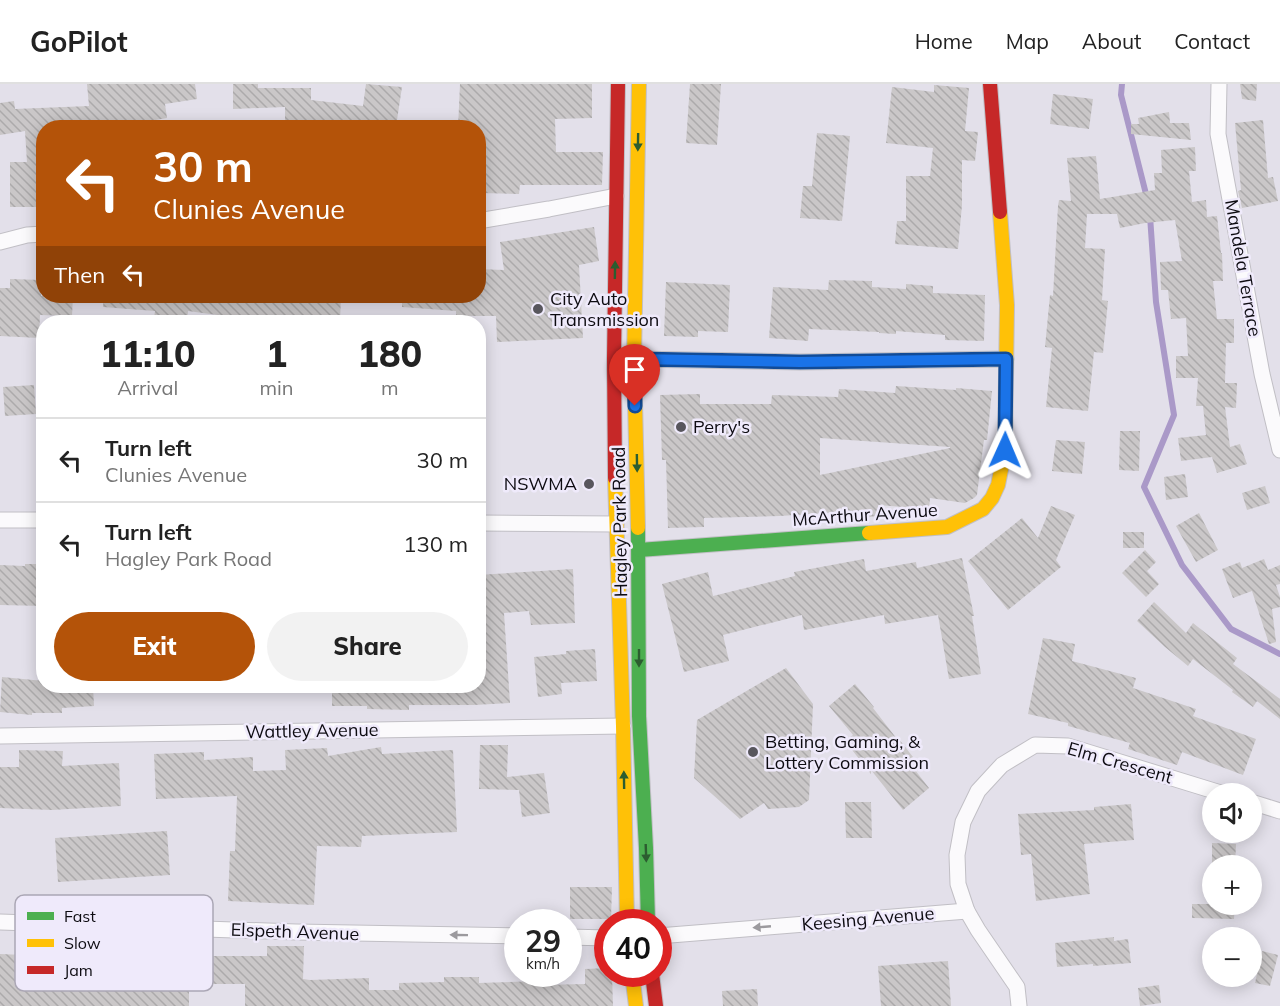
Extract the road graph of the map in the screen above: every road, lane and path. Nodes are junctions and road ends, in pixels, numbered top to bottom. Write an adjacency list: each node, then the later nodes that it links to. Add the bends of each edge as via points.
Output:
1 (618, 84): 5 (main road, Hagley Park Road)
2 (639, 84): 9 (main road, Hagley Park Road, one-way to 9)
3 (990, 84): 10 (main road, McArthur Avenue, via 1007,305)
4 (1219, 84): 11 (street, Mandela Terrace, via 1218,134 1262,374)
5 (615, 196): 6 (street); 15 (main road, Hagley Park Road, one-way to 5)
6 (486, 220)
7 (36, 234): 8 (street)
8 (0, 242)
9 (634, 359): 10 (street); 16 (main road, Hagley Park Road, one-way to 16)
10 (1006, 359): 16 (main road, McArthur Avenue, via 1005,450 998,485 983,509 967,518 946,527)
11 (1280, 450)
12 (0, 520): 13 (street)
13 (36, 520)
14 (486, 523): 15 (street)
15 (616, 524): 17 (main road, Hagley Park Road)
16 (639, 550): 23 (main road, Hagley Park Road, one-way to 23, via 639,716)
17 (623, 726): 18 (street, Wattley Avenue); 22 (main road, Hagley Park Road, one-way to 17)
18 (0, 736)
19 (1202, 787): 24 (street, Elm Crescent, via 1068,746 1035,745 1002,765 978,791 963,822 957,855 958,884)
20 (1262, 805): 21 (street)
21 (1280, 811)
22 (627, 909)
23 (648, 909)
24 (967, 911): 28 (street, Keesing Avenue, one-way to 28); 34 (street, via 1017,987)
25 (0, 921): 26 (street, Elspeth Avenue, one-way to 25)
26 (15, 922)
27 (213, 929): 29 (street, Elspeth Avenue, one-way to 27)
28 (672, 935)
29 (504, 936)
30 (634, 987): 32 (main road)
31 (654, 987): 33 (main road)
32 (636, 1006)
33 (656, 1006)
34 (1019, 1006)

